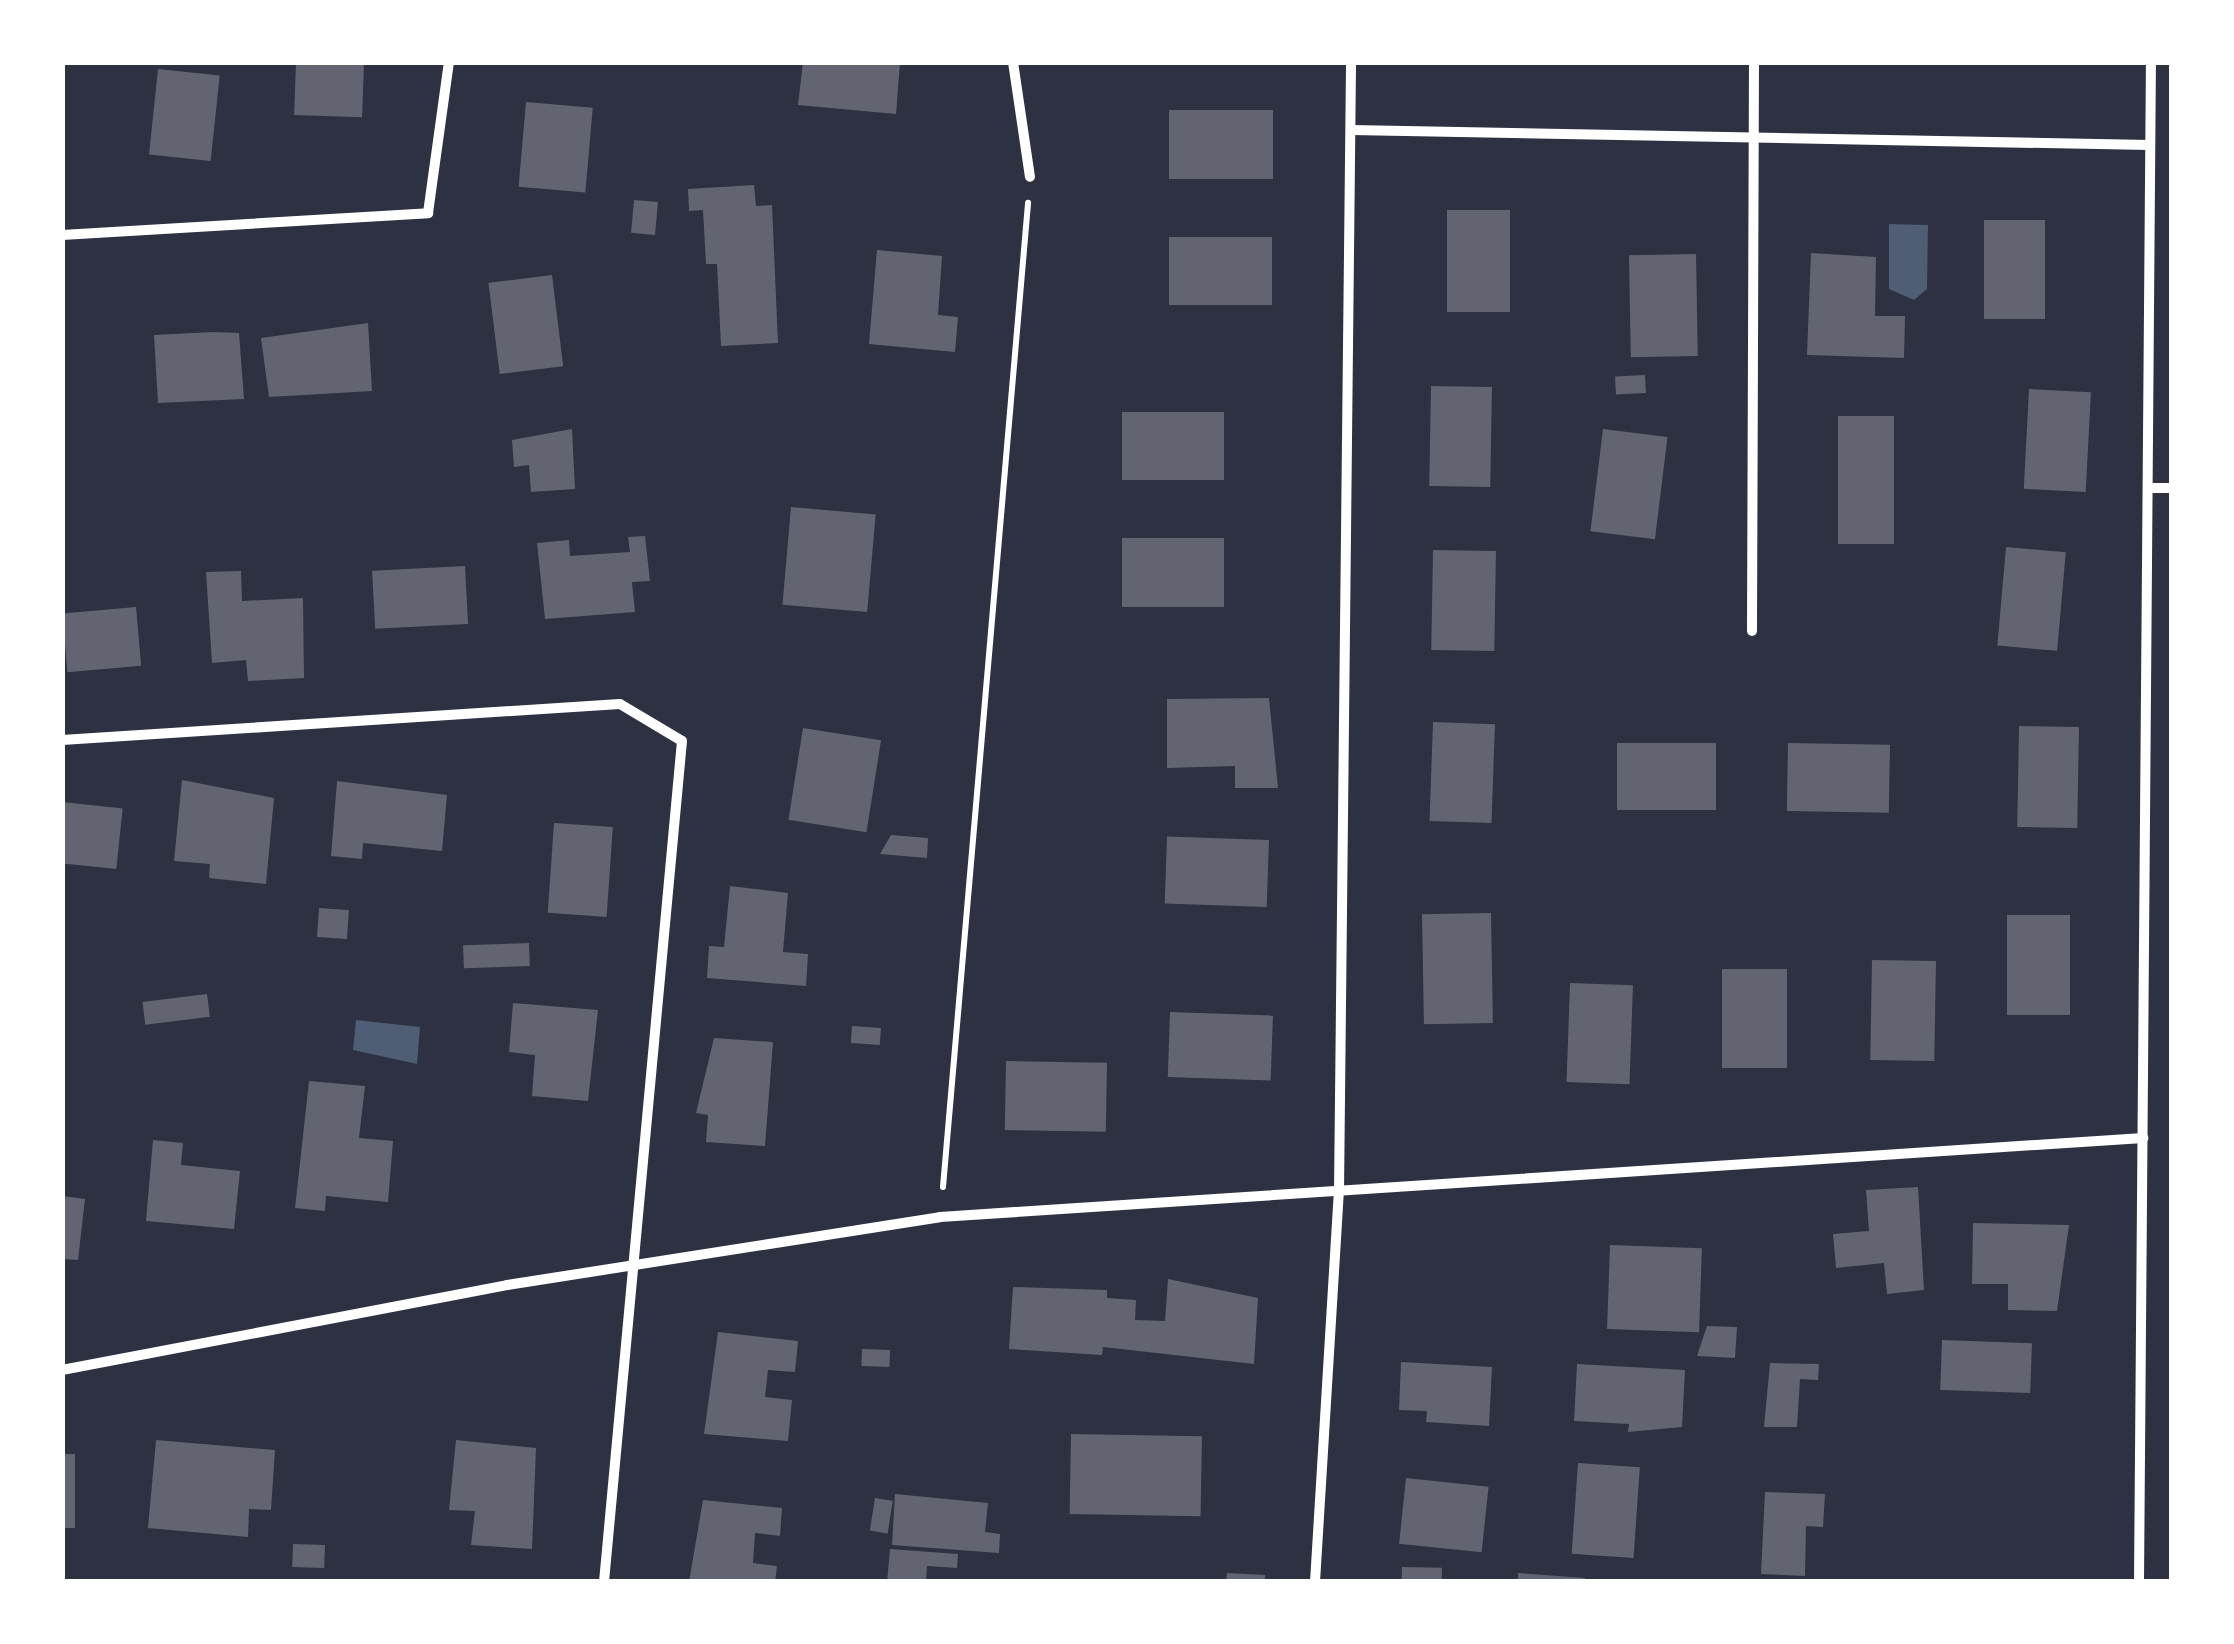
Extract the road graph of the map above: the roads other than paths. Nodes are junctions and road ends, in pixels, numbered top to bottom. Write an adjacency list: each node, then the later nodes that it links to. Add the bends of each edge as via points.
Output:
1 (449, 62): 10 (street, via 428,213)
2 (1013, 62): 9 (street)
3 (1351, 62): 6 (street)
4 (1754, 62): 7 (street)
5 (2151, 62): 8 (street)
6 (1351, 130): 7 (street); 16 (street)
7 (1754, 138): 8 (street); 13 (street)
8 (2150, 145): 11 (street)
9 (1030, 177)
10 (62, 235)
11 (2148, 488): 12 (street); 15 (street)
12 (2172, 488)
13 (1752, 631)
14 (62, 740): 17 (street, via 620,704 682,741)
15 (2142, 1138): 16 (street); 21 (street)
16 (1340, 1192): 17 (street, via 940,1217); 20 (street)
17 (632, 1267): 18 (street); 19 (street)
18 (62, 1370)
19 (604, 1582)
20 (1314, 1582)
21 (2139, 1582)

